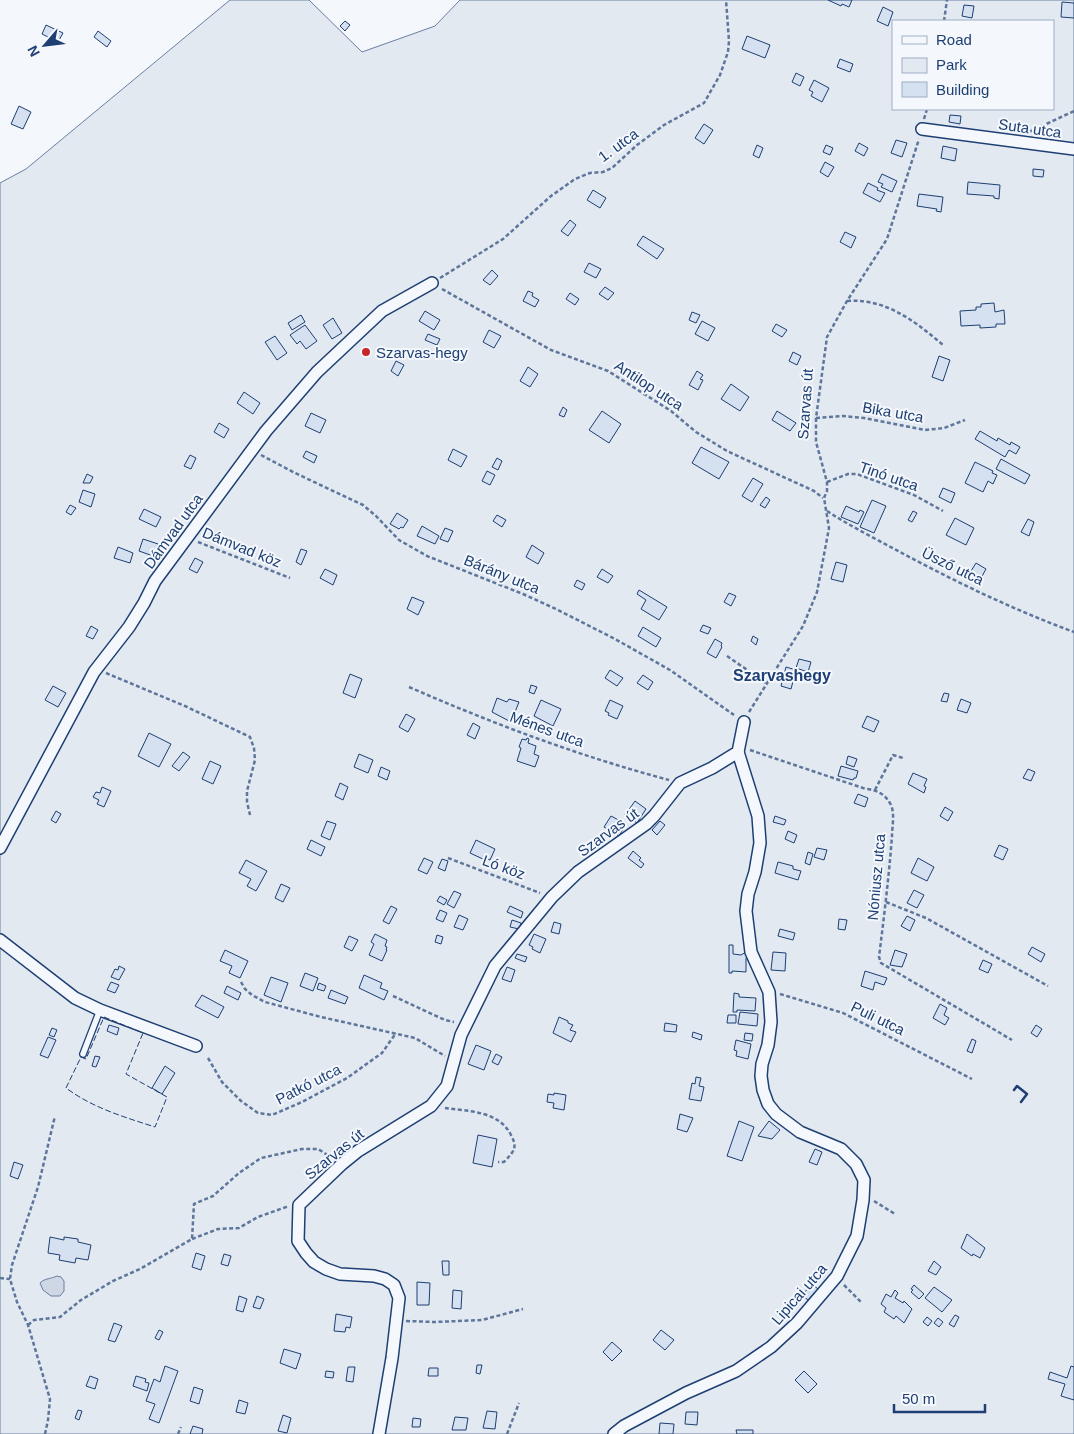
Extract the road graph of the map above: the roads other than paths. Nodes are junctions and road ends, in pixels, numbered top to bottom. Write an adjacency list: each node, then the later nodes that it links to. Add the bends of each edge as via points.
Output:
1 (922, 129): 2 (street, Suta utca)
2 (1074, 149)
3 (432, 283): 6 (street, Dámvad utca, via 382,311 317,372 266,431 186,537 155,581 129,627 94,672)
4 (744, 722): 5 (street)
5 (739, 749): 11 (street, Szarvas út, via 712,768 680,783 646,824 578,872 552,897 495,966 461,1035 447,1086 431,1106 358,1150 299,1205 298,1240 314,1262 340,1274 385,1279 394,1285 399,1298); 12 (street, Lipicai utca, via 758,816 760,843 746,911 751,952 769,992 771,1022 761,1076 763,1090 776,1114 800,1132 841,1150 856,1164 864,1180 863,1200 856,1236 837,1276 797,1323 771,1347 736,1371 624,1426)
6 (0, 848)
7 (0, 940): 8 (street, via 75,998)
8 (100, 1010): 9 (street); 10 (lane)
9 (196, 1046)
10 (83, 1054)
11 (379, 1434)
12 (614, 1434)

